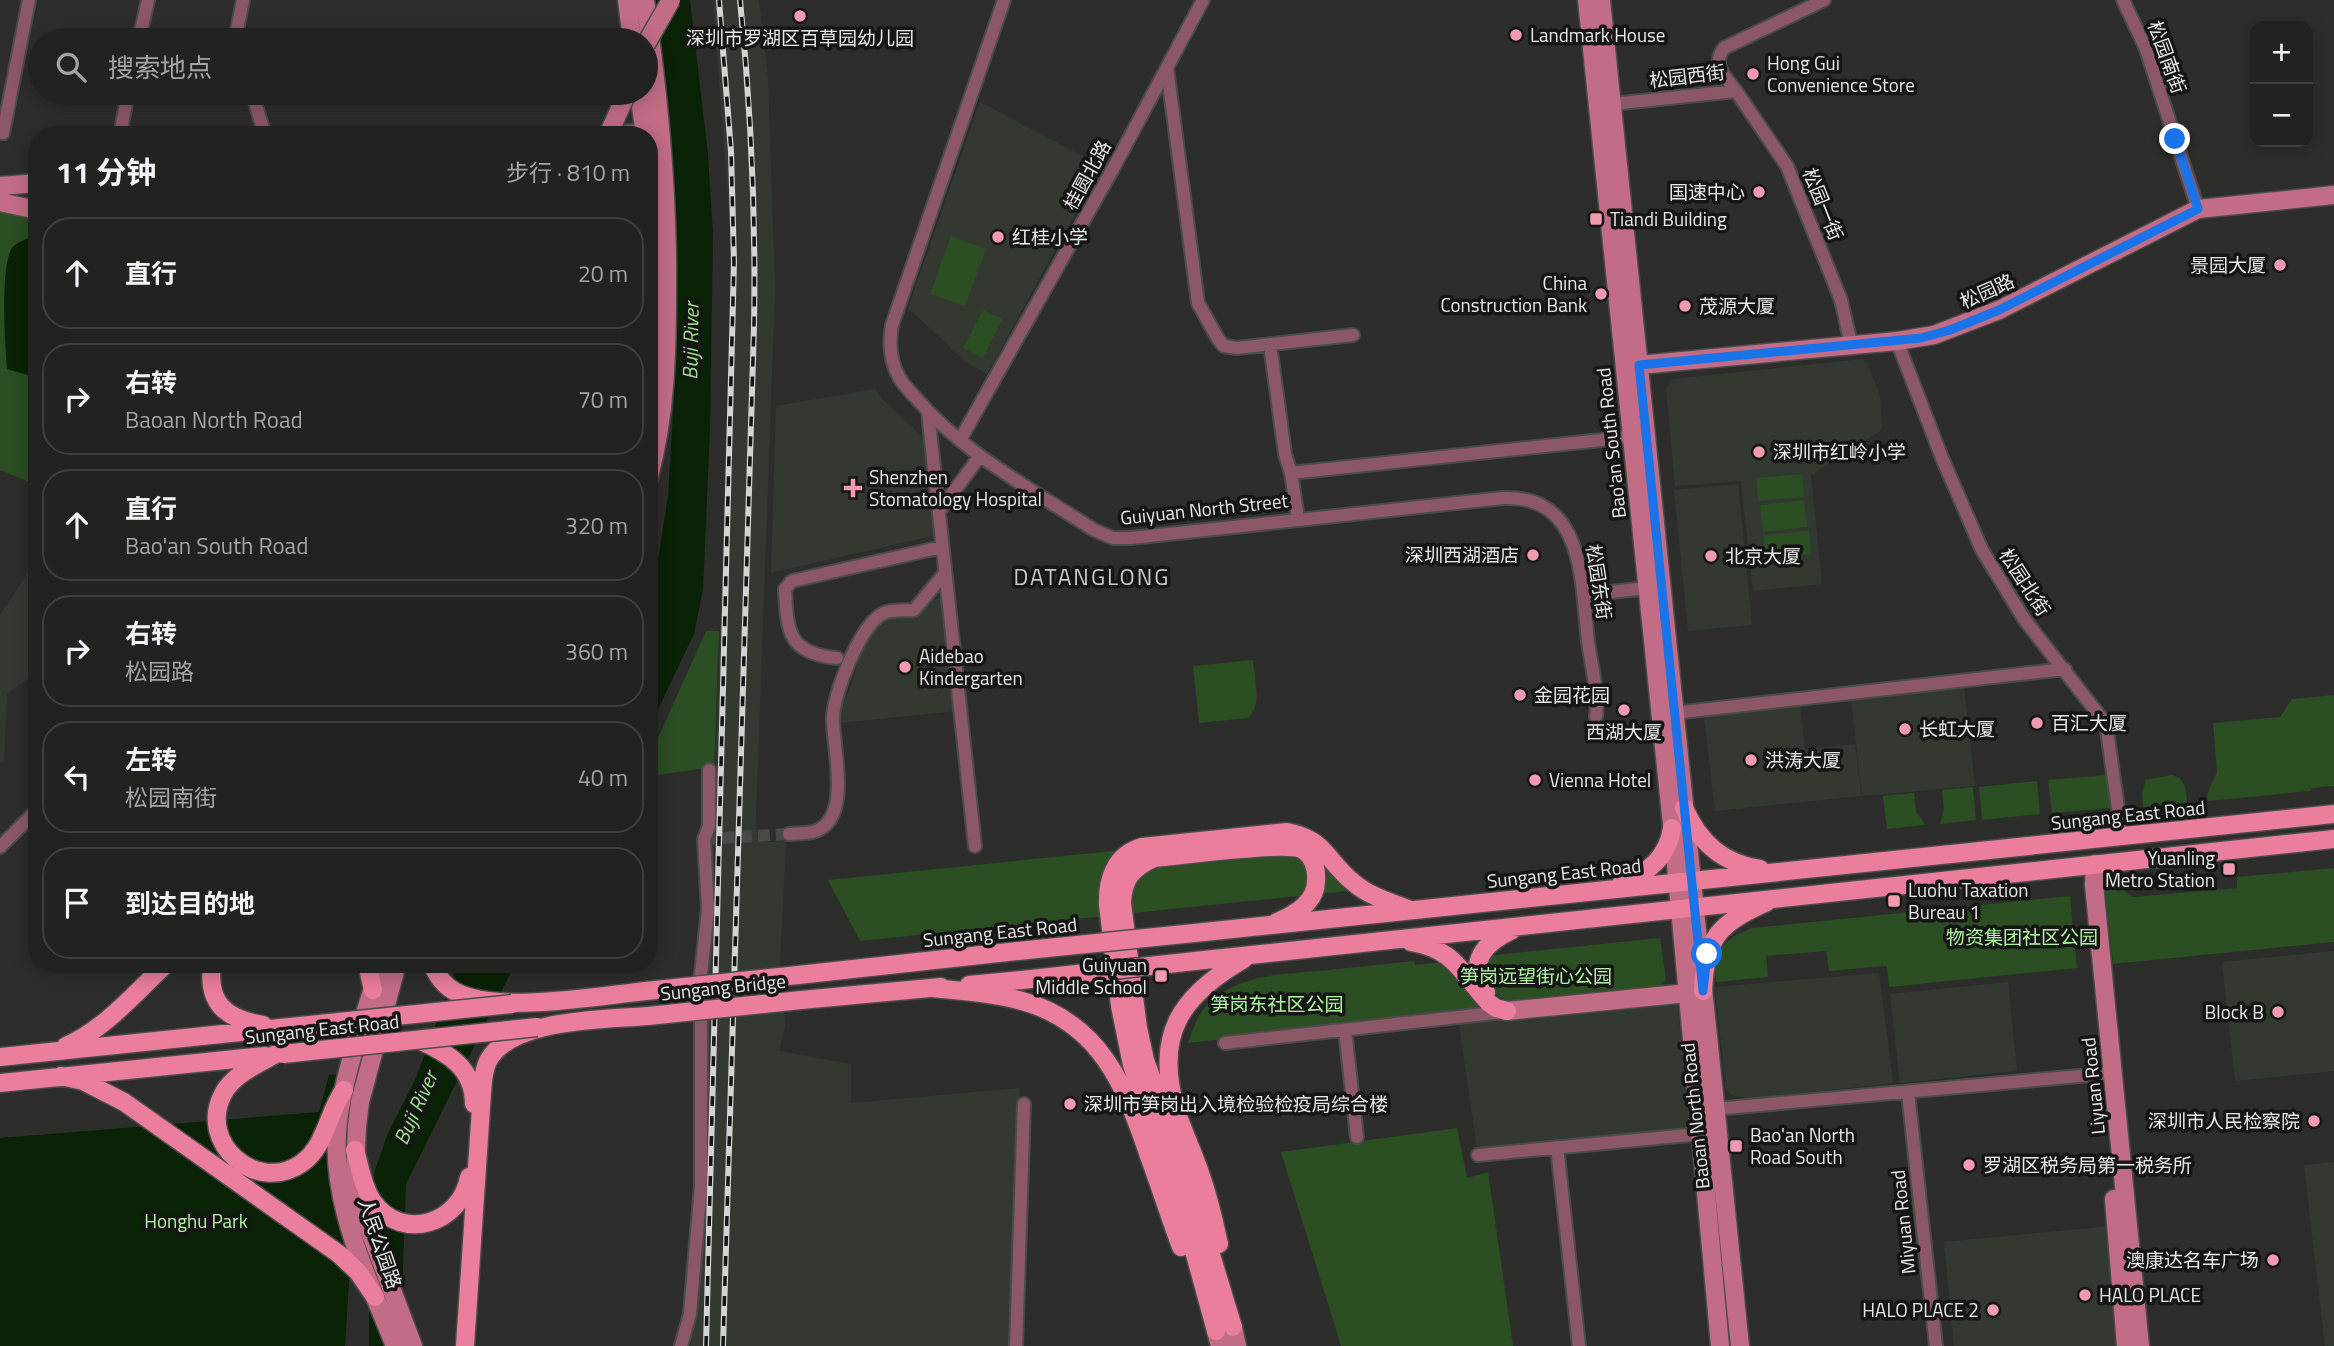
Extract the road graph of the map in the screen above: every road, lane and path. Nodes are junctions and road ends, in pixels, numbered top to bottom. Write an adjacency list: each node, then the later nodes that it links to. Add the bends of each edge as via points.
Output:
1 (29, 0): 35 (street)
2 (148, 0): 14 (street)
3 (243, 0): 15 (street)
4 (627, 0): 16 (street)
5 (645, 0): 18 (street)
6 (659, 0): 17 (street)
7 (671, 0): 19 (street, bridge)
8 (1004, 0): 52 (street, Guiyuan North Street, via 892,325 890,346 899,378)
9 (1203, 0): 20 (street, 桂圆北路)
10 (1587, 0): 53 (street, Bao'an South Road)
11 (1601, 0): 22 (street, Bao'an South Road)
12 (1824, 0): 21 (street, 松园西街, via 1724,48 1718,58 1720,68)
13 (2123, 0): 44 (street, 松园南街, via 2146,49)
14 (142, 28)
15 (237, 28)
16 (632, 28)
17 (642, 28)
18 (646, 28)
19 (655, 28)
20 (1167, 68): 49 (street, via 1198,303 1224,346); 54 (street, 桂圆北路)
21 (1736, 91): 22 (street, 松园西街); 50 (street, 松园一街, via 1787,166 1841,300)
22 (1612, 104): 51 (street, Bao'an South Road)
23 (126, 105): 29 (street)
24 (256, 105): 30 (street)
25 (610, 105): 31 (street)
26 (622, 105): 32 (street, bridge)
27 (642, 105): 33 (street)
28 (649, 105): 34 (street)
29 (122, 126)
30 (262, 126)
31 (601, 126)
32 (612, 126)
33 (649, 126)
34 (650, 126)
35 (0, 132)
36 (658, 150): 45 (street, via 665,166)
37 (28, 184): 38 (street)
38 (0, 188): 39 (street)
39 (28, 192)
40 (2334, 195): 44 (street, 松园路)
41 (0, 200): 42 (street); 43 (street)
42 (28, 202)
43 (28, 208)
44 (2198, 209): 48 (street, 松园路, via 1999,310 1950,330)
45 (658, 228)
46 (658, 303): 55 (street, via 664,400)
47 (1353, 335): 49 (street)
48 (1897, 341): 50 (street, 松园路); 66 (street, 松园北街, via 1982,550 2024,618)
49 (1270, 344): 57 (street)
50 (1851, 344): 51 (street, 松园路)
51 (1639, 365): 67 (street, Bao'an South Road)
52 (928, 412): 54 (street, Guiyuan North Street); 59 (street)
53 (1630, 437): 57 (street); 63 (street, Bao'an South Road)
54 (960, 440): 56 (street, Guiyuan North Street)
55 (658, 443)
56 (980, 456): 59 (street); 60 (street, Guiyuan North Street, via 1113,538)
57 (1291, 473): 60 (street)
58 (1503, 498): 60 (street, Guiyuan North Street); 64 (street, 松园东街, via 1534,500 1558,518 1573,539)
59 (940, 510): 61 (street)
60 (1298, 519)
61 (943, 547): 62 (street); 65 (street, via 792,581 785,589 789,630 816,656)
62 (946, 573): 74 (street, via 914,610 883,613 868,626 850,660 832,717 839,792 832,816 817,831); 78 (street)
63 (1647, 588): 64 (street); 73 (street, Bao'an South Road)
64 (1584, 595): 68 (street, 松园东街)
65 (836, 658)
66 (2065, 669): 67 (street); 75 (street, 松园北街, via 2106,724)
67 (1674, 713): 70 (street, Bao'an South Road)
68 (1596, 717)
69 (709, 769): 132 (street, via 709,826 704,839 708,909 701,974 701,1186 690,1314)
70 (1684, 808): 81 (main road, via 1699,835 1722,857); 82 (street, Bao'an South Road)
71 (2334, 814): 75 (main road, Sungang East Road)
72 (28, 819): 77 (street)
73 (1672, 828): 82 (street, Bao'an South Road); 83 (main road, via 1668,846 1658,860 1640,875)
74 (789, 834)
75 (2122, 836): 81 (main road, Sungang East Road)
76 (2334, 839): 79 (main road)
77 (0, 846)
78 (975, 846)
79 (2095, 864): 80 (main road); 114 (street, Liyuan Road)
80 (2076, 865): 84 (main road); 114 (street, Liyuan Road, via 2083,886)
81 (1777, 872): 82 (main road, Sungang East Road)
82 (1684, 882): 83 (main road, Sungang East Road); 85 (street, Baoan North Road)
83 (1610, 889): 86 (main road, Sungang East Road)
84 (1779, 897): 85 (main road); 101 (main road, via 1737,917 1718,932)
85 (1687, 907): 87 (main road); 101 (street, Baoan North Road)
86 (1412, 910): 88 (main road, Sungang East Road); 128 (main road, via 1363,890 1318,843 1287,832 1142,847 1124,856 1111,874 1108,905 1125,1039)
87 (1521, 925): 89 (main road); 103 (main road, via 1489,944 1478,965 1487,993)
88 (1266, 926): 97 (main road, Sungang East Road, bridge); 128 (main road, via 1300,908 1315,890 1314,863 1300,849 1274,847 1154,858 1139,865 1125,881 1122,903 1138,1028 1188,1179)
89 (1396, 939): 90 (main road); 103 (main road, via 1446,954 1489,1003)
90 (1250, 955): 98 (main road, bridge); 128 (main road, via 1193,996 1181,1013 1167,1052 1177,1113 1201,1175 1227,1279)
91 (156, 973): 110 (main road, via 82,1039)
92 (211, 973): 106 (main road, via 214,996 223,1010 237,1019)
93 (369, 973): 99 (main road)
94 (378, 973): 99 (street)
95 (394, 973): 113 (street)
96 (436, 973): 102 (main road, bridge, via 444,984 467,997)
97 (799, 975): 100 (main road, Sungang Bridge, bridge)
98 (932, 988): 104 (main road, Sungang Bridge, bridge); 128 (main road, via 1027,1003 1084,1035 1118,1076 1131,1103 1189,1269)
99 (373, 990): 113 (street)
100 (646, 991): 102 (main road, Sungang East Road)
101 (1696, 992): 103 (street); 120 (street, Baoan North Road); 121 (street, Baoan North Road)
102 (512, 1004): 106 (main road, Sungang East Road, bridge)
103 (1507, 1011): 107 (street)
104 (648, 1016): 105 (main road, Sungang East Road)
105 (537, 1027): 108 (main road, Sungang East Road, bridge); 123 (main road, bridge, via 505,1043 489,1060)
106 (280, 1028): 110 (main road, Sungang East Road)
107 (1345, 1030): 109 (street); 122 (street)
108 (419, 1040): 111 (main road, Sungang East Road, bridge); 123 (main road, via 451,1056 470,1078)
109 (1225, 1043)
110 (51, 1053): 112 (main road, Sungang East Road)
111 (278, 1055): 115 (main road, Sungang East Road); 117 (main road, via 254,1066 223,1093 218,1117 225,1147 243,1166 271,1174 302,1163 320,1142)
112 (0, 1057)
113 (359, 1070): 117 (street, 人民公园路); 125 (street, 人民公园路)
114 (2108, 1074): 118 (street); 139 (street, Liyuan Road); 140 (street, Liyuan Road)
115 (61, 1076): 116 (main road, Sungang East Road); 127 (main road, via 83,1081 124,1102 339,1254)
116 (0, 1083)
117 (344, 1090): 127 (street, 人民公园路, via 337,1144 339,1178 350,1230)
118 (1908, 1093): 120 (street); 138 (street, Miyuan Road)
119 (1024, 1104): 133 (street)
120 (1715, 1109): 137 (street, Baoan North Road)
121 (1700, 1134): 124 (street); 136 (street, Baoan North Road)
122 (1357, 1137)
123 (475, 1144): 125 (main road, via 463,1199 425,1224 402,1223 380,1210 367,1192); 131 (main road)
124 (1558, 1147): 126 (street); 135 (street)
125 (355, 1150): 130 (street, 人民公园路, via 357,1194 365,1225)
126 (1478, 1155)
127 (375, 1297): 129 (street, 人民公园路)
128 (1223, 1334): 134 (street)
129 (395, 1346)
130 (413, 1346)
131 (465, 1346)
132 (681, 1346)
133 (1016, 1346)
134 (1237, 1346)
135 (1578, 1346)
136 (1720, 1346)
137 (1740, 1346)
138 (1936, 1346)
139 (2126, 1346)
140 (2140, 1346)

